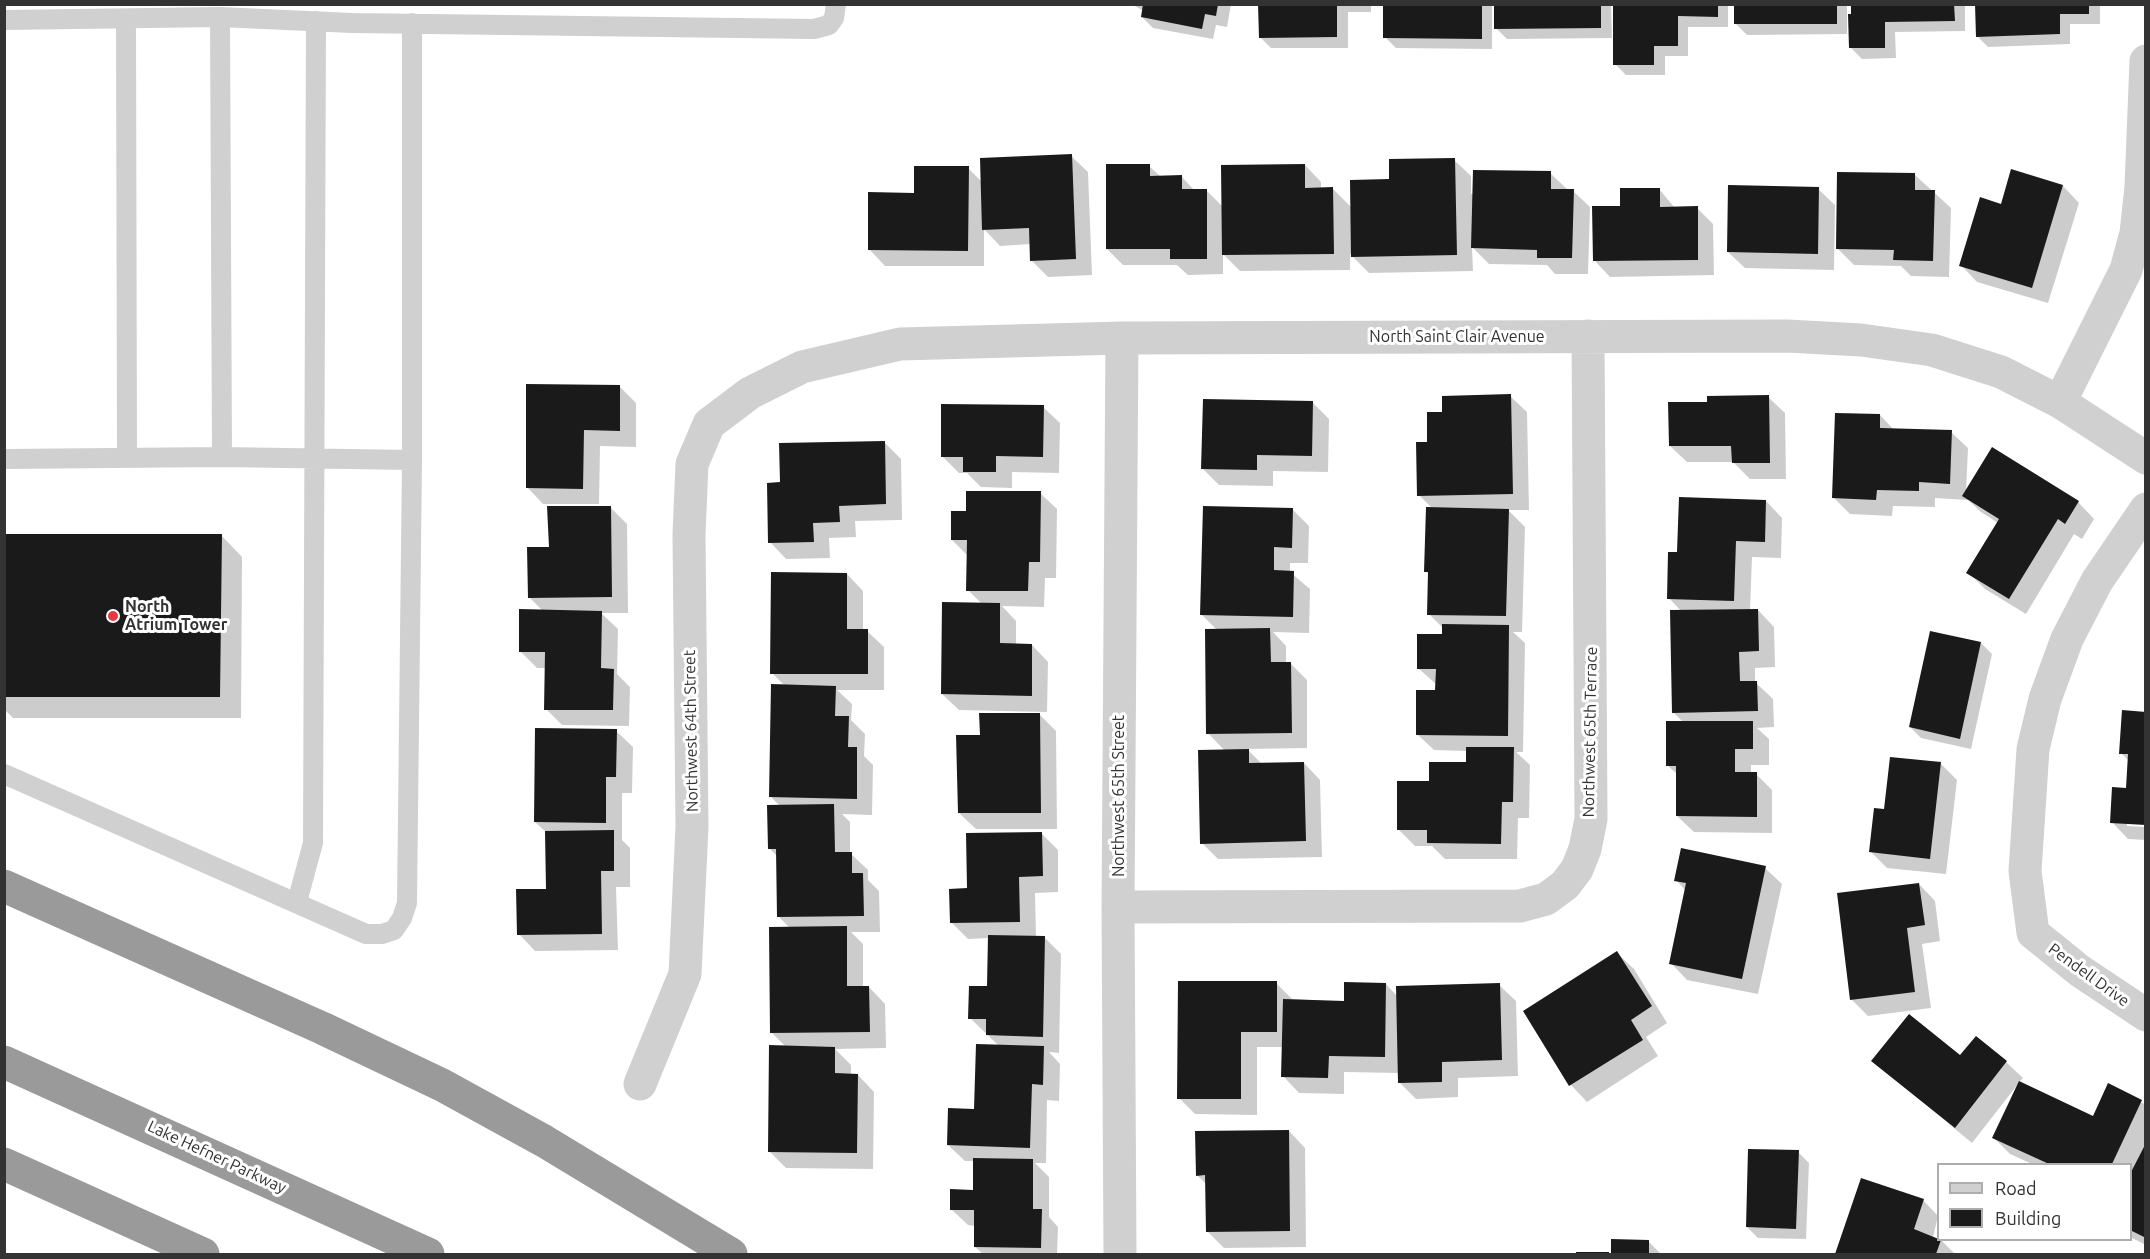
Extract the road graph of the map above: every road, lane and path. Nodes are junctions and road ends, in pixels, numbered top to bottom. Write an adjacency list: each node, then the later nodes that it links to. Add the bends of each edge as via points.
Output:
1 (836, 4): 7 (lane, via 829,25 814,29)
2 (352, 14): 6 (lane); 7 (lane)
3 (220, 17): 4 (lane); 6 (lane); 13 (lane)
4 (126, 19): 5 (lane); 14 (lane)
5 (4, 20)
6 (316, 21): 15 (lane)
7 (412, 23): 18 (lane)
8 (2145, 60): 12 (street, via 2145,122 2136,233 2126,270)
9 (1588, 336): 10 (street, North Saint Clair Avenue); 12 (street, North Saint Clair Avenue, via 1861,340 1941,353 2001,372); 23 (street, Northwest 65th Terrace, via 1591,819 1585,849 1565,885 1546,899 1520,906)
10 (1122, 338): 11 (street, North Saint Clair Avenue, via 900,344 802,367); 23 (street, Northwest 65th Street)
11 (750, 393): 26 (street, Northwest 64th Street, via 709,424 692,464 692,827 685,974)
12 (2060, 402): 16 (street, North Saint Clair Avenue)
13 (222, 457): 14 (lane); 15 (lane)
14 (127, 458): 17 (lane)
15 (315, 458): 18 (lane); 22 (lane, via 313,843)
16 (2145, 458)
17 (4, 459)
18 (412, 460): 22 (lane, via 406,903 394,930 366,934)
19 (2145, 508): 24 (street, Pendell Drive, via 2097,581 2067,639 2045,699 2033,749 2025,871 2033,933 2079,971)
20 (4, 774): 22 (lane)
21 (4, 886): 30 (highway, via 442,1085)
22 (297, 902)
23 (1118, 907): 31 (street, Northwest 65th Street)
24 (2145, 1015)
25 (4, 1062): 29 (highway, Lake Hefner Parkway)
26 (640, 1084)
27 (4, 1164): 28 (highway)
28 (203, 1254)
29 (428, 1254)
30 (732, 1254)
31 (1120, 1254)

